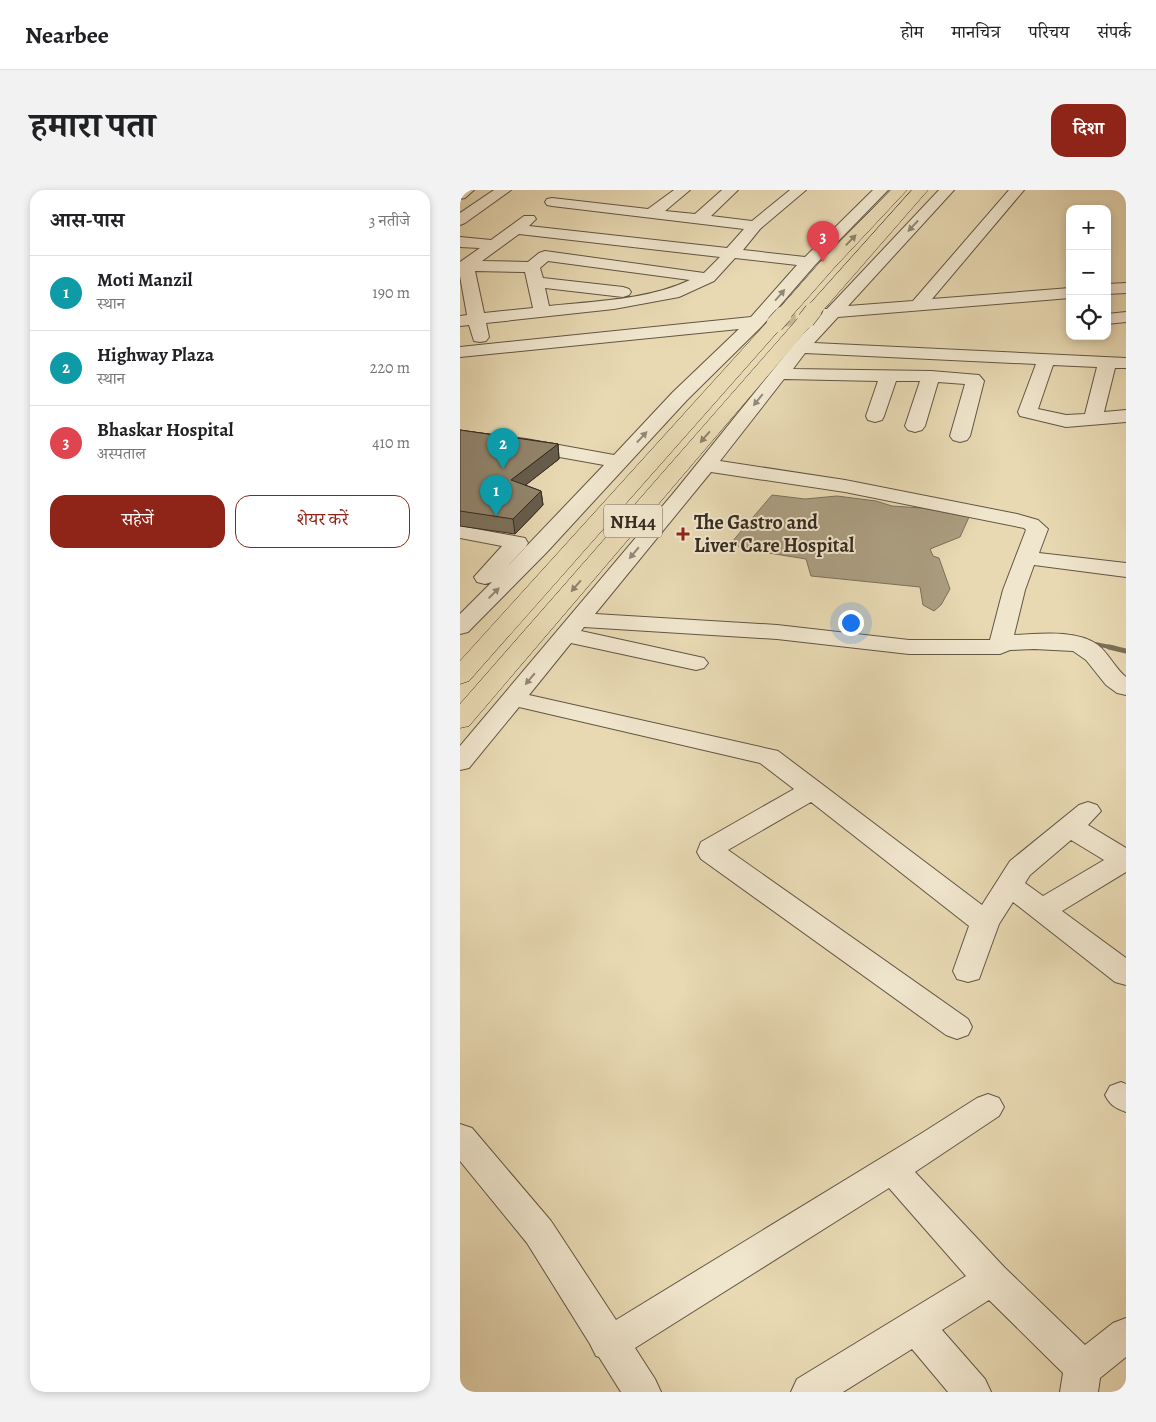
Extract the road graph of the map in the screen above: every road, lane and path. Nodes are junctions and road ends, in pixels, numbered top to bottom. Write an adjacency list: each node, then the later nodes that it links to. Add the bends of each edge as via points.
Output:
1 (467, 190): 12 (street)
2 (504, 190): 16 (street)
3 (565, 190): 15 (street)
4 (683, 190): 18 (street)
5 (731, 190): 20 (street)
6 (799, 190): 21 (street)
7 (881, 190): 28 (street)
8 (900, 190): 43 (highway, NH44, one-way to 8)
9 (920, 190): 39 (highway, NH44)
10 (947, 190): 39 (street, one-way to 39)
11 (1017, 190): 37 (street)
12 (460, 195)
13 (605, 196): 17 (street)
14 (460, 201): 16 (street)
15 (552, 202): 17 (street); 22 (street)
16 (481, 205): 19 (street)
17 (592, 206): 18 (street)
18 (651, 214): 20 (street)
19 (462, 217)
20 (699, 219): 21 (street)
21 (755, 226): 26 (street)
22 (517, 228): 23 (street); 25 (street)
23 (570, 234): 26 (street); 27 (street)
24 (460, 242): 25 (street)
25 (495, 245): 29 (street)
26 (732, 253): 28 (street); 33 (street)
27 (545, 256): 30 (street); 32 (street)
28 (809, 262): 43 (street, one-way to 28)
29 (463, 267): 32 (street); 42 (street)
30 (642, 269): 33 (street); 36 (street)
31 (1126, 272): 34 (street)
32 (534, 275): 36 (street); 38 (street)
33 (708, 278): 36 (street, via 673,294)
34 (1117, 289)
35 (1066, 292): 37 (street)
36 (619, 298): 38 (street)
37 (917, 307): 39 (street)
38 (542, 312): 42 (street)
39 (816, 315): 45 (street); 73 (highway, NH44, one-way to 73)
40 (1126, 317): 41 (street)
41 (1111, 319)
42 (477, 320): 44 (street); 46 (street)
43 (771, 320): 46 (street); 60 (street, one-way to 43, via 680,396); 70 (highway, NH44)
44 (460, 321)
45 (800, 348): 48 (street); 51 (street)
46 (482, 350): 47 (street)
47 (460, 352)
48 (1046, 360): 49 (street); 56 (street, via 1027,412 1066,421)
49 (1107, 362): 50 (street); 56 (street)
50 (1126, 363)
51 (779, 374): 52 (street); 61 (street, one-way to 61)
52 (890, 376): 53 (street); 54 (street)
53 (931, 376): 57 (street); 58 (street, via 975,381)
54 (875, 416)
55 (1126, 416): 56 (street)
56 (1093, 419)
57 (916, 426)
58 (960, 436)
59 (460, 437): 60 (street)
60 (619, 462): 66 (street, one-way to 60)
61 (706, 465): 63 (street, via 845,486 1031,524 1037,529); 67 (street, one-way to 67)
62 (460, 533): 65 (street, via 517,543)
63 (1026, 558): 64 (street); 68 (street)
64 (1126, 570)
65 (460, 603)
66 (460, 627)
67 (573, 628): 68 (street, via 777,632 909,647 1000,647); 69 (street); 72 (street, one-way to 72)
68 (1001, 643): 71 (street, via 1064,642 1083,646 1113,679)
69 (696, 663)
70 (460, 676)
71 (1126, 688)
72 (514, 698): 74 (street); 75 (street, via 769,757)
73 (460, 720)
74 (460, 762)
75 (813, 790): 79 (street); 82 (street, via 711,848 711,852)
76 (1126, 861): 77 (street, via 1078,818 1020,868); 78 (street)
77 (1009, 885): 78 (street); 79 (street)
78 (1042, 910): 81 (street)
79 (985, 922): 80 (street)
80 (968, 971)
81 (1126, 974)
82 (957, 1028)
83 (988, 1107): 85 (street)
84 (460, 1137): 89 (street, via 539,1232)
85 (892, 1169): 86 (street); 89 (street)
86 (992, 1278): 87 (street); 90 (street)
87 (916, 1326): 92 (street); 93 (street)
88 (1126, 1336): 90 (street)
89 (610, 1344): 91 (street)
90 (1081, 1380)
91 (642, 1392)
92 (810, 1392)
93 (972, 1392)

